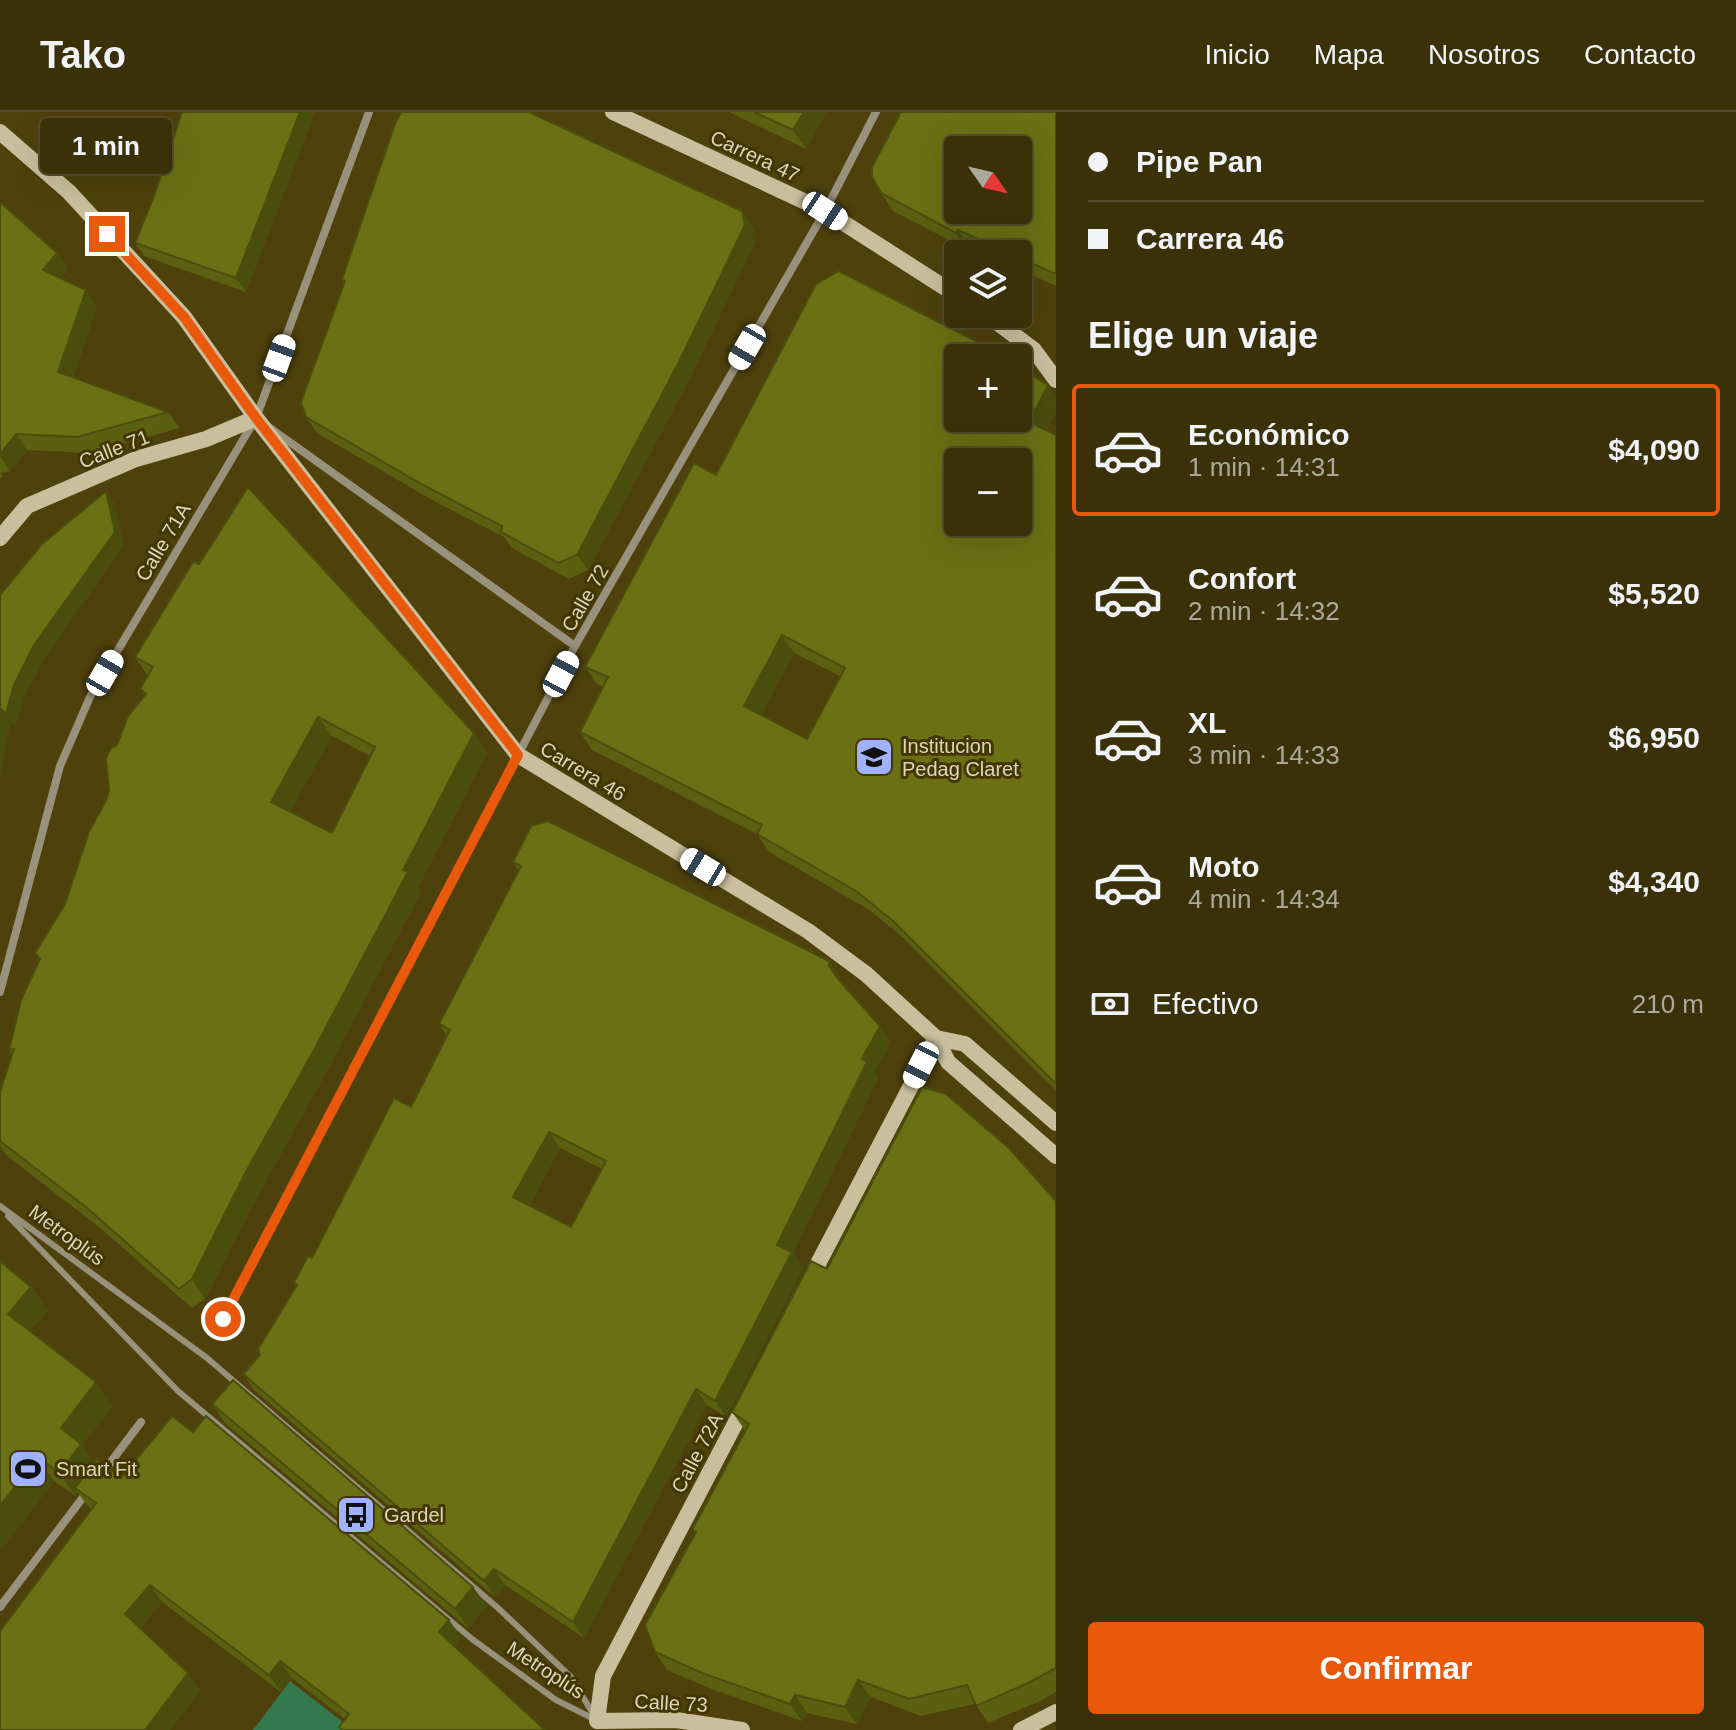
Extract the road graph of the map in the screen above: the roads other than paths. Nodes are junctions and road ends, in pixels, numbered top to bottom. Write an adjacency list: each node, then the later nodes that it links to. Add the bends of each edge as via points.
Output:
1 (369, 112): 9 (street, Calle 71A)
2 (613, 112): 5 (street, Carrera 47)
3 (876, 112): 5 (street, Calle 72)
4 (0, 132): 9 (street, Carrera 46, via 69,192 184,317)
5 (825, 211): 6 (street, Carrera 47); 11 (street, Calle 72)
6 (944, 287)
7 (1005, 328): 8 (street, via 1034,350)
8 (1056, 380)
9 (256, 418): 10 (street, Calle 71, via 136,459 27,506); 11 (street, Carrera 46); 12 (street, Carrera 46); 13 (street, Calle 71A, via 90,697 60,766)
10 (0, 538)
11 (575, 646): 12 (street, Calle 72)
12 (518, 755): 14 (street, Carrera 46, via 808,931 866,974); 19 (street, Calle 72)
13 (0, 992)
14 (936, 1038): 15 (street, Carrera 46, via 965,1044); 16 (street, Carrera 46, via 948,1062); 18 (street)
15 (1056, 1123)
16 (1056, 1156)
17 (0, 1207): 24 (lane, Metroplús, via 178,1391 472,1639 556,1700); 24 (lane, Metroplús, via 207,1358 486,1598 572,1678)
18 (798, 1301)
19 (223, 1319)
20 (755, 1385): 24 (street, Calle 72A, via 603,1676)
21 (141, 1422): 22 (street)
22 (0, 1607)
23 (1056, 1712): 26 (street)
24 (603, 1726): 25 (street, Calle 73, via 676,1720)
25 (742, 1730)
26 (1021, 1730)

